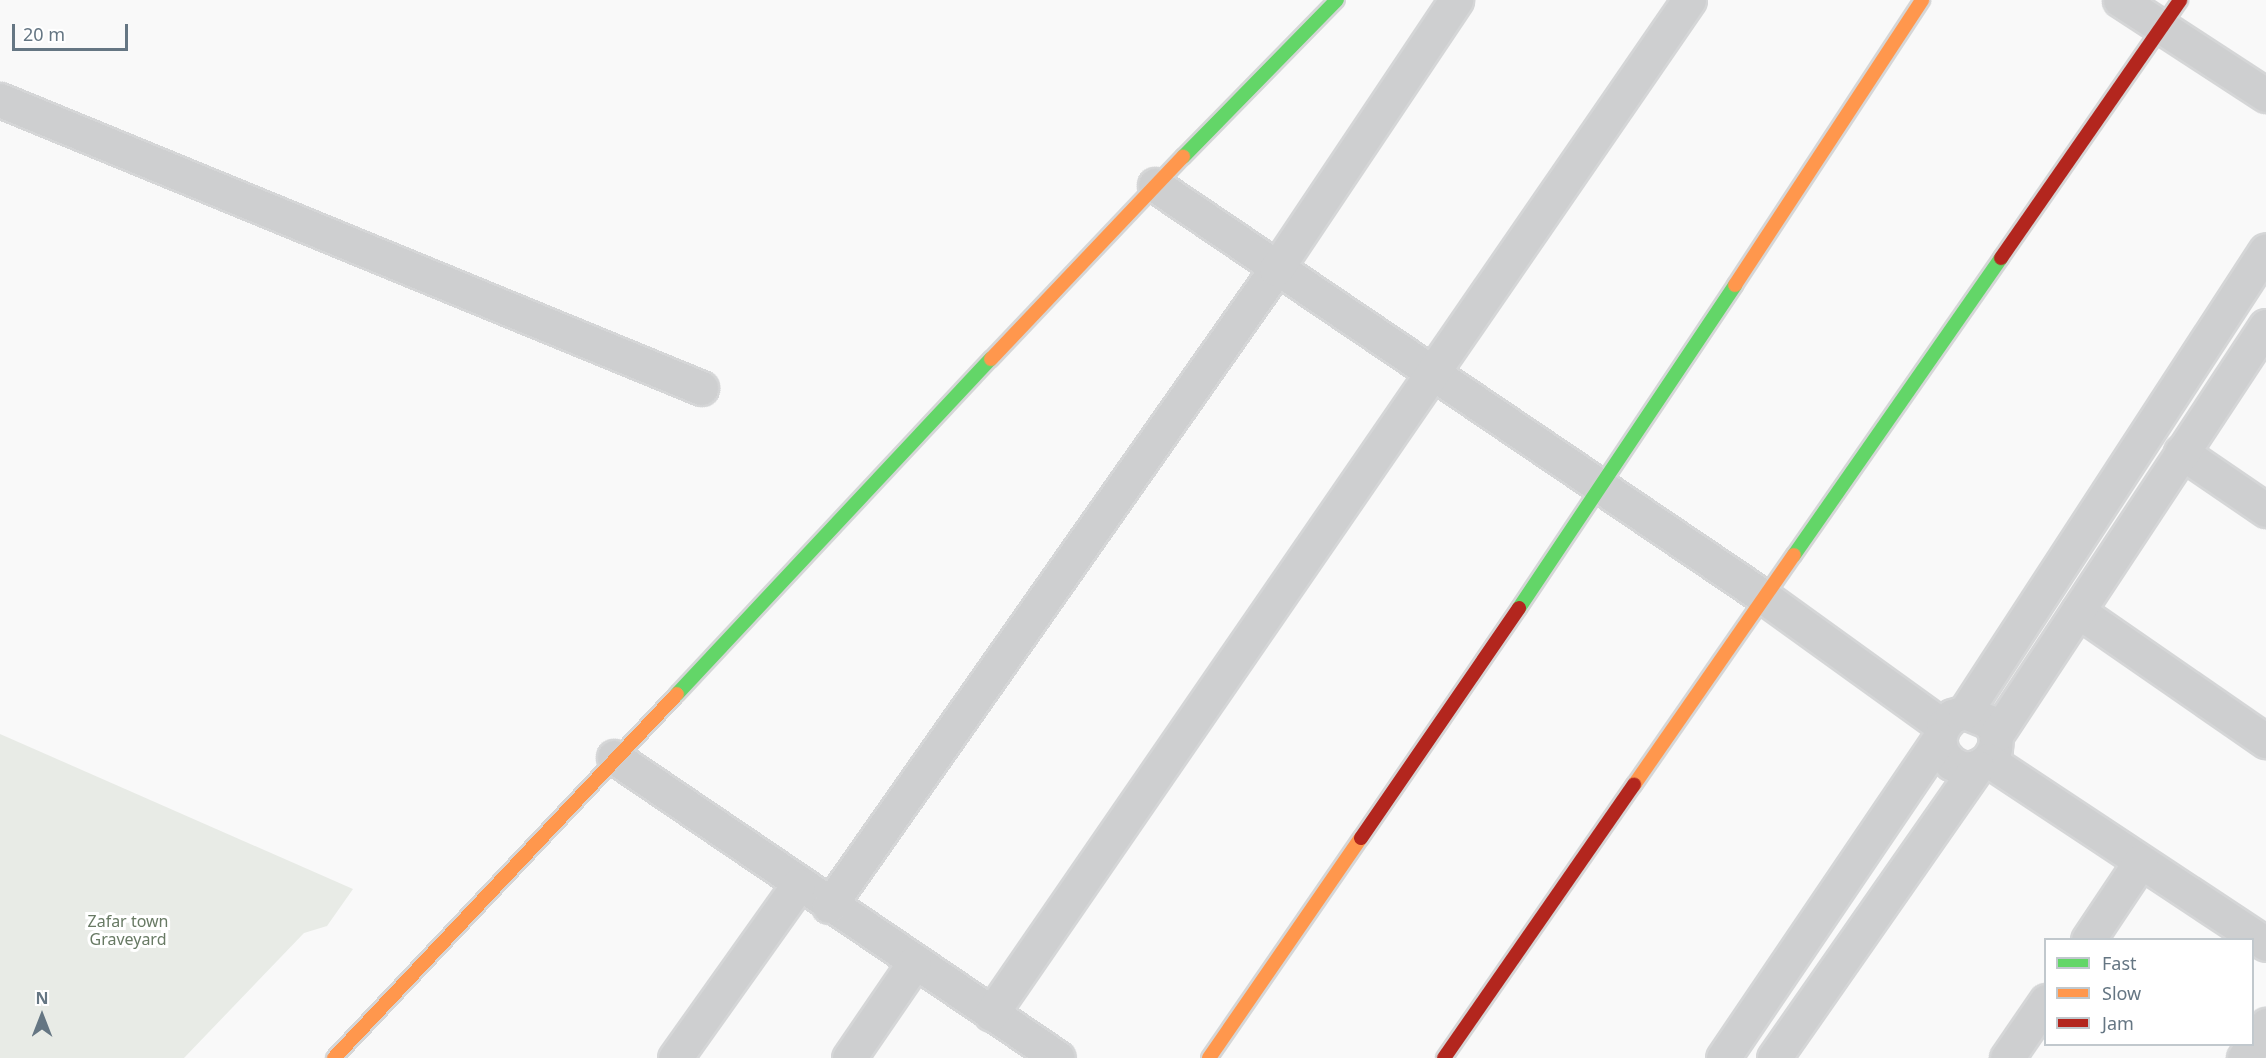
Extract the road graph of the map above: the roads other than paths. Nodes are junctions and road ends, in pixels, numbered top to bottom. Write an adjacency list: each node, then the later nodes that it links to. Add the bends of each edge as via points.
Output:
1 (1337, 0): 9 (street)
2 (1456, 0): 11 (street)
3 (1689, 0): 13 (street)
4 (1922, 0): 16 (street)
5 (2120, 0): 6 (street)
6 (2171, 13): 7 (street); 18 (street)
7 (2266, 95)
8 (0, 100): 14 (street)
9 (1155, 185): 11 (street); 23 (street)
10 (2266, 250): 20 (street)
11 (1276, 269): 13 (street); 26 (street)
12 (2266, 326): 15 (street)
13 (1430, 373): 16 (street); 31 (street)
14 (701, 388)
15 (2181, 452): 17 (street); 19 (street)
16 (1602, 488): 18 (street); 38 (street)
17 (2266, 510)
18 (1764, 597): 20 (street); 39 (street)
19 (2078, 611): 21 (street); 22 (street)
20 (1949, 726): 22 (street, via 1990,722); 22 (street, via 1942,753 1951,764 1963,769); 40 (street)
21 (2266, 741)
22 (1987, 754): 24 (street); 41 (street)
23 (614, 757): 25 (street); 35 (street)
24 (2140, 862): 27 (street); 28 (street)
25 (798, 885): 26 (street); 36 (street)
26 (829, 906): 29 (street)
27 (2089, 938)
28 (2266, 944)
29 (914, 963): 31 (street); 37 (street)
30 (2044, 1004): 42 (street)
31 (991, 1014): 34 (street)
32 (2266, 1025): 33 (street)
33 (2254, 1043)
34 (1043, 1054)
35 (334, 1058)
36 (675, 1058)
37 (849, 1058)
38 (1209, 1058)
39 (1444, 1058)
40 (1723, 1058)
41 (1774, 1058)
42 (2007, 1058)

